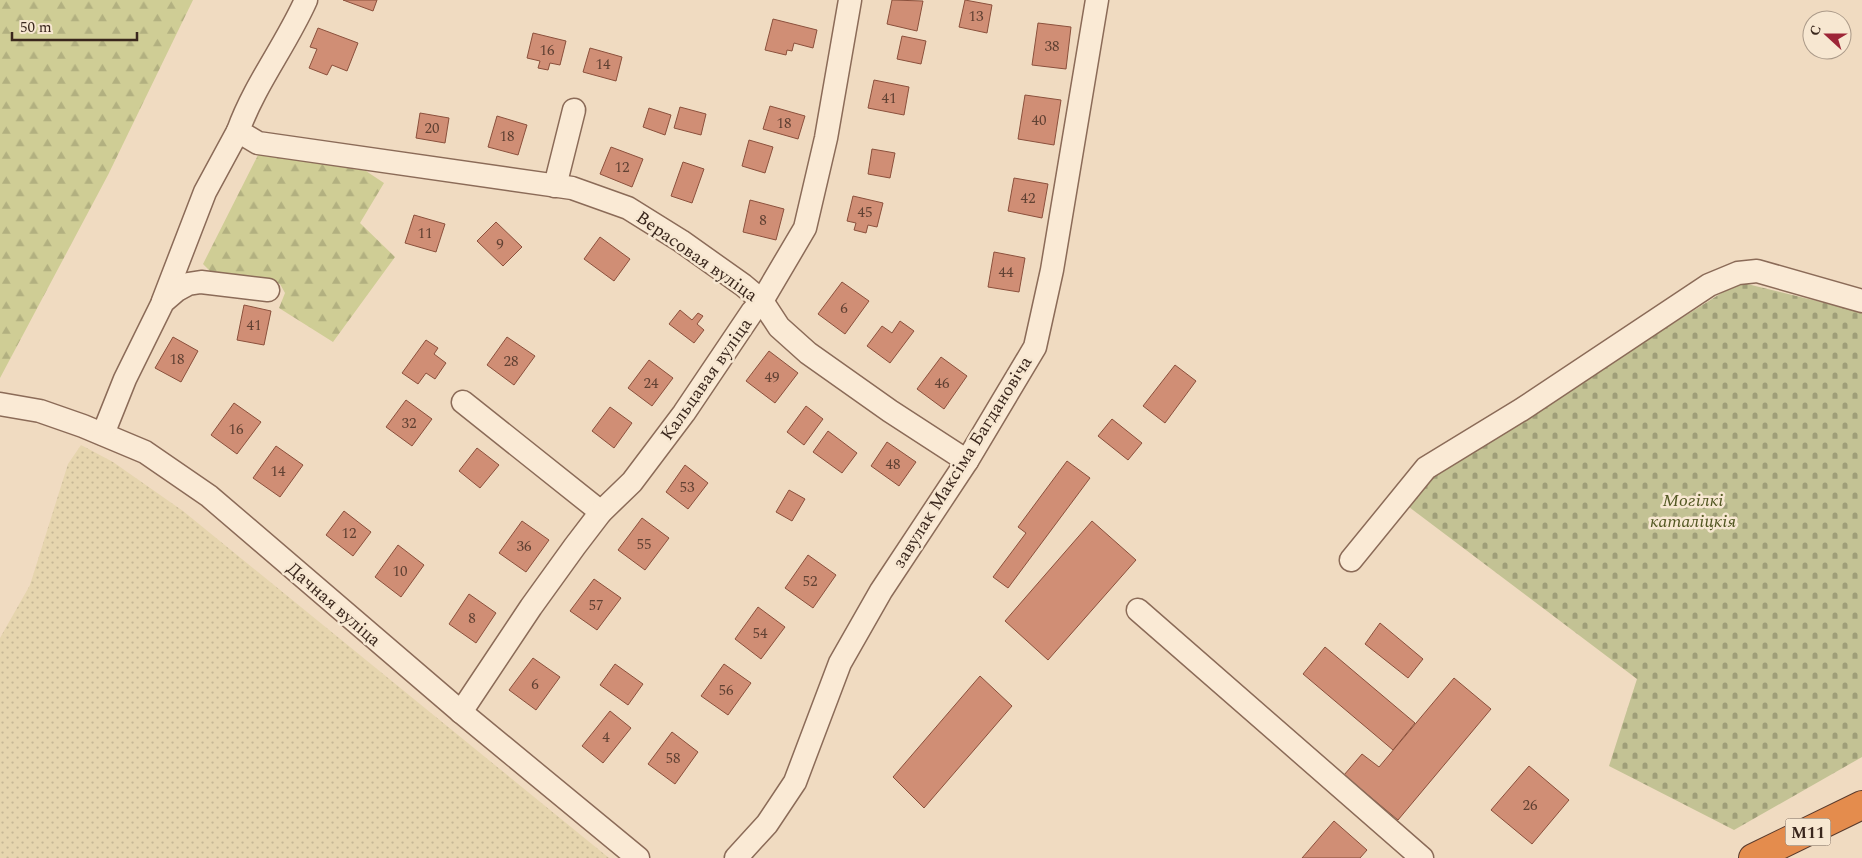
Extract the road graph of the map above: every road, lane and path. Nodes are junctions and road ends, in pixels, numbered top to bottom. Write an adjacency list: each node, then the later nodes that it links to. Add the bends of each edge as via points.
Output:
1 (306, 0): 5 (street, via 293,29 264,74)
2 (850, 0): 9 (street, Кальцавая вуліца, via 826,138 805,228)
3 (1097, 0): 14 (street, завулак Максіма Багдановіча, via 1052,270 1035,347)
4 (574, 110): 6 (street)
5 (238, 131): 6 (street, Верасовая вуліца, via 258,143); 10 (street, via 205,192)
6 (555, 186): 9 (street, Верасовая вуліца, via 572,188 628,208 681,240)
7 (268, 290): 10 (street, via 201,282 188,284)
8 (1862, 300): 16 (street, via 1757,271 1738,273 1709,285 1521,410 1426,468)
9 (762, 301): 14 (street, Верасовая вуліца, via 779,327 808,354); 15 (street, Кальцавая вуліца, via 632,482)
10 (163, 302): 13 (street, via 125,379)
11 (464, 402): 15 (street)
12 (0, 404): 13 (street, Дачная вуліца, via 40,411)
13 (103, 434): 18 (street, Дачная вуліца, via 145,452 209,496)
14 (966, 460): 21 (street, завулак Максіма Багдановіча, via 881,591 840,663 795,782 767,824)
15 (601, 512): 18 (street, Кальцавая вуліца, via 530,607)
16 (1351, 560)
17 (1138, 610): 22 (street)
18 (461, 712): 20 (street, Дачная вуліца)
19 (1862, 805): 23 (highway, М11)
20 (638, 858)
21 (736, 858)
22 (1422, 858)
23 (1753, 858)

